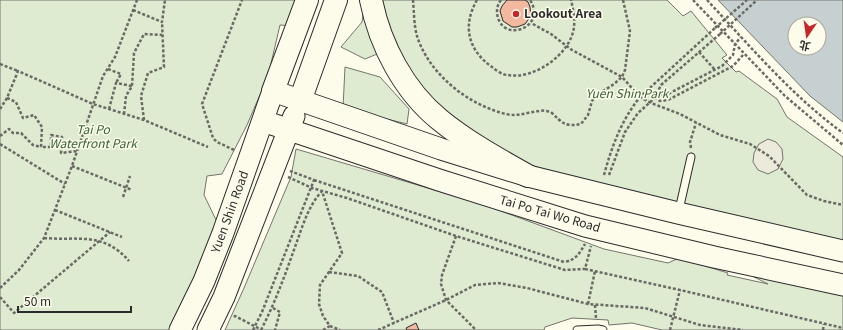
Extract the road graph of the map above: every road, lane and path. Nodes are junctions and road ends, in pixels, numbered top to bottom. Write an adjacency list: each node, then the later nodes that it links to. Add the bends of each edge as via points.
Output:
1 (137, 0): 17 (path)
2 (165, 0): 18 (path)
3 (242, 0): 55 (path, via 202,104 213,138)
4 (307, 0): 33 (highway)
5 (336, 0): 39 (highway)
6 (371, 0): 64 (highway, via 389,54 423,104 454,131)
7 (413, 0): 30 (path, via 417,36 424,54 460,93 487,108 507,114 551,112 560,121 571,126 581,124 597,95)
8 (478, 0): 23 (path, via 469,23 471,44 481,59 496,70 507,75 519,76 543,68)
9 (501, 0): 19 (path, via 496,10 503,26 514,30)
10 (530, 0): 19 (path, via 534,11)
11 (571, 0): 23 (path, via 575,26)
12 (623, 0): 30 (path, via 630,31)
13 (693, 0): 22 (path)
14 (707, 0): 21 (path)
15 (747, 0): 34 (path, bridge)
16 (757, 0): 24 (path, bridge)
17 (133, 10): 18 (path); 27 (path, via 115,57)
18 (162, 22): 20 (path)
19 (531, 23): 23 (path)
20 (162, 34): 32 (path, via 144,34 134,53); 45 (path, via 164,67 148,72 141,96)
21 (741, 37): 22 (path); 49 (path, via 817,113)
22 (735, 44): 25 (path); 28 (path, via 733,55)
23 (567, 46): 30 (path)
24 (699, 52): 28 (path); 35 (path, via 661,85)
25 (744, 54): 38 (path, via 733,66 668,100 660,101); 52 (path, via 785,96)
26 (0, 64): 29 (path)
27 (108, 68): 31 (path, via 120,74); 41 (path)
28 (715, 70): 35 (path, via 666,95)
29 (18, 71): 37 (path); 41 (path)
30 (622, 77): 36 (path)
31 (116, 83): 32 (path); 42 (path)
32 (132, 86): 44 (path, via 126,96)
33 (272, 92): 39 (main road); 46 (main road, Yuen Shin Road)
34 (646, 92): 36 (path); 38 (path)
35 (658, 95): 38 (path)
36 (640, 97): 40 (path); 60 (path, via 621,125)
37 (7, 98): 43 (path); 53 (path, via 16,102 23,118 34,115 42,127)
38 (655, 98): 40 (path)
39 (300, 101): 48 (main road, Yuen Shin Road); 64 (main road)
40 (651, 103): 47 (path); 61 (path, via 638,113 625,132)
41 (93, 104): 42 (path); 56 (path)
42 (109, 109): 44 (path)
43 (0, 110)
44 (124, 114): 45 (path)
45 (144, 120): 54 (path)
46 (263, 121): 48 (main road, Tai Po Tai Wo Road); 101 (main road, Yuen Shin Road, via 204,281)
47 (696, 123): 57 (path, via 690,142); 72 (path, via 720,135 750,144 769,156 807,195)
48 (289, 129): 87 (main road, Tai Po Tai Wo Road, via 585,226); 102 (main road, Yuen Shin Road, via 224,297)
49 (843, 133)
50 (0, 136): 53 (path, via 9,129 13,133 21,133 33,145)
51 (0, 144): 66 (path)
52 (843, 145)
53 (41, 147): 56 (path, via 51,147 51,135 62,137 61,153)
54 (208, 147)
55 (234, 150)
56 (77, 151): 58 (path)
57 (691, 157): 74 (lane)
58 (72, 166): 66 (path); 67 (path)
59 (288, 170): 65 (path)
60 (604, 175)
61 (609, 175)
62 (130, 176): 67 (path)
63 (286, 176): 68 (path)
64 (528, 176): 74 (main road)
65 (314, 180): 68 (path); 80 (path, via 564,262 572,261)
66 (65, 184): 73 (path)
67 (126, 187): 69 (path); 71 (path)
68 (312, 188): 70 (path); 100 (path)
69 (132, 190)
70 (322, 191): 76 (path); 86 (path, via 342,253); 93 (path, via 315,199 304,222)
71 (123, 197)
72 (843, 205)
73 (55, 210): 75 (path); 78 (path)
74 (678, 212): 82 (main road)
75 (110, 232): 77 (path); 79 (path)
76 (456, 236): 84 (path, via 565,270); 91 (path, via 442,275 441,284)
77 (122, 237)
78 (44, 238): 79 (path, via 90,238); 88 (path, via 19,270)
79 (100, 241): 83 (path, via 112,245); 90 (path, via 14,313)
80 (585, 244)
81 (591, 245): 84 (path)
82 (843, 251)
83 (129, 261)
84 (585, 269): 85 (path)
85 (595, 271): 89 (path); 92 (path)
86 (329, 272): 96 (path, via 358,276 382,292); 98 (path, via 320,285 319,304)
87 (843, 285)
88 (0, 288)
89 (680, 290): 94 (path); 97 (path)
90 (0, 297)
91 (446, 300): 92 (path, via 475,285 498,283); 96 (path); 108 (path)
92 (588, 304): 94 (path, via 644,308)
93 (272, 308): 103 (path); 104 (path, via 280,312)
94 (674, 316): 111 (path); 112 (path, via 700,325)
95 (237, 317): 100 (path)
96 (394, 322): 107 (path)
97 (824, 324): 99 (path); 113 (path)
98 (330, 326): 105 (path); 106 (path)
99 (843, 328)
100 (254, 329): 103 (path)
101 (180, 330)
102 (208, 330)
103 (262, 330)
104 (276, 330)
105 (323, 330)
106 (340, 330)
107 (378, 330)
108 (476, 330)
109 (577, 330): 110 (lane)
110 (603, 330)
111 (670, 330)
112 (743, 330)
113 (823, 330)

